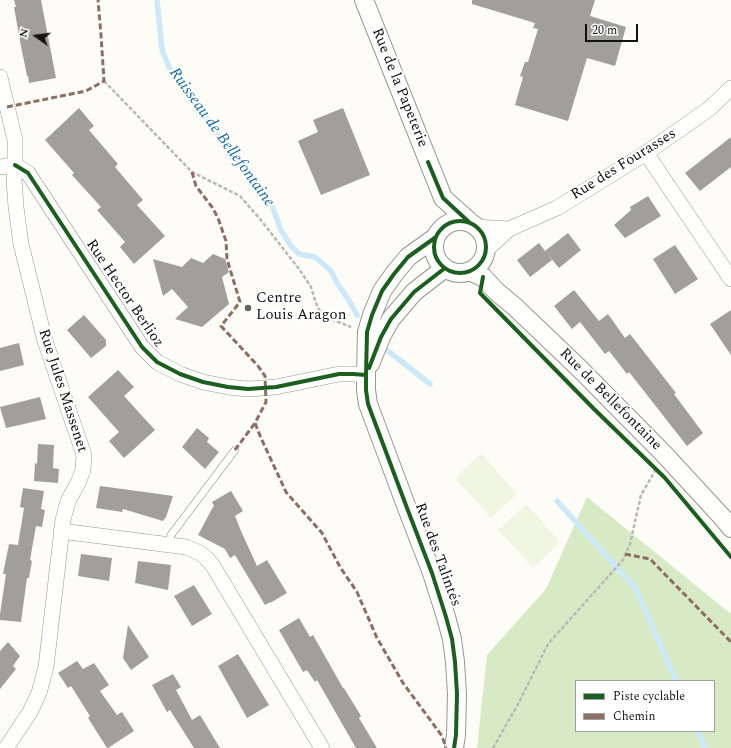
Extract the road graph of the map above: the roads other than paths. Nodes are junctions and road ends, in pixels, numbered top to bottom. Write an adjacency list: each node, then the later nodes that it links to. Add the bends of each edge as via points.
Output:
1 (364, 0): 7 (street, Rue de la Papeterie)
2 (0, 77): 5 (street, via 15,140)
3 (731, 88): 4 (street, Rue des Fourasses, via 710,109)
4 (646, 153): 9 (street, Rue des Fourasses, via 557,208); 14 (street)
5 (16, 165): 6 (street); 15 (street, Rue Hector Berlioz, via 28,172 142,347 157,362 203,382 248,389 276,387 339,374); 18 (street, Rue Jules Massenet, via 14,180 21,244 45,341 84,455 83,470 68,501)
6 (0, 167)
7 (443, 198): 8 (street, Rue de la Papeterie); 10 (street, Rue de la Papeterie)
8 (473, 225): 9 (street); 10 (street, via 455,221 447,224); 11 (street, via 484,238)
9 (509, 229): 11 (street)
10 (438, 233): 12 (street, via 434,245 435,254); 15 (street, Rue des Talintés, via 408,257 382,291 367,332)
11 (484, 254): 13 (street)
12 (444, 268): 13 (street); 15 (street, Rue des Talintés, via 414,292 391,319)
13 (476, 274): 17 (street, Rue de Bellefontaine, via 514,306 612,401)
14 (731, 279)
15 (366, 375): 22 (street, Rue des Talintés, via 368,404 432,573 452,639 457,694)
16 (234, 450): 19 (lane, via 171,535)
17 (731, 528)
18 (61, 531): 19 (street); 20 (street, Rue Jules Massenet, via 46,666 41,686 30,712)
19 (168, 544): 21 (street, via 194,550 213,566)
20 (6, 748)
21 (322, 748)
22 (454, 748)

